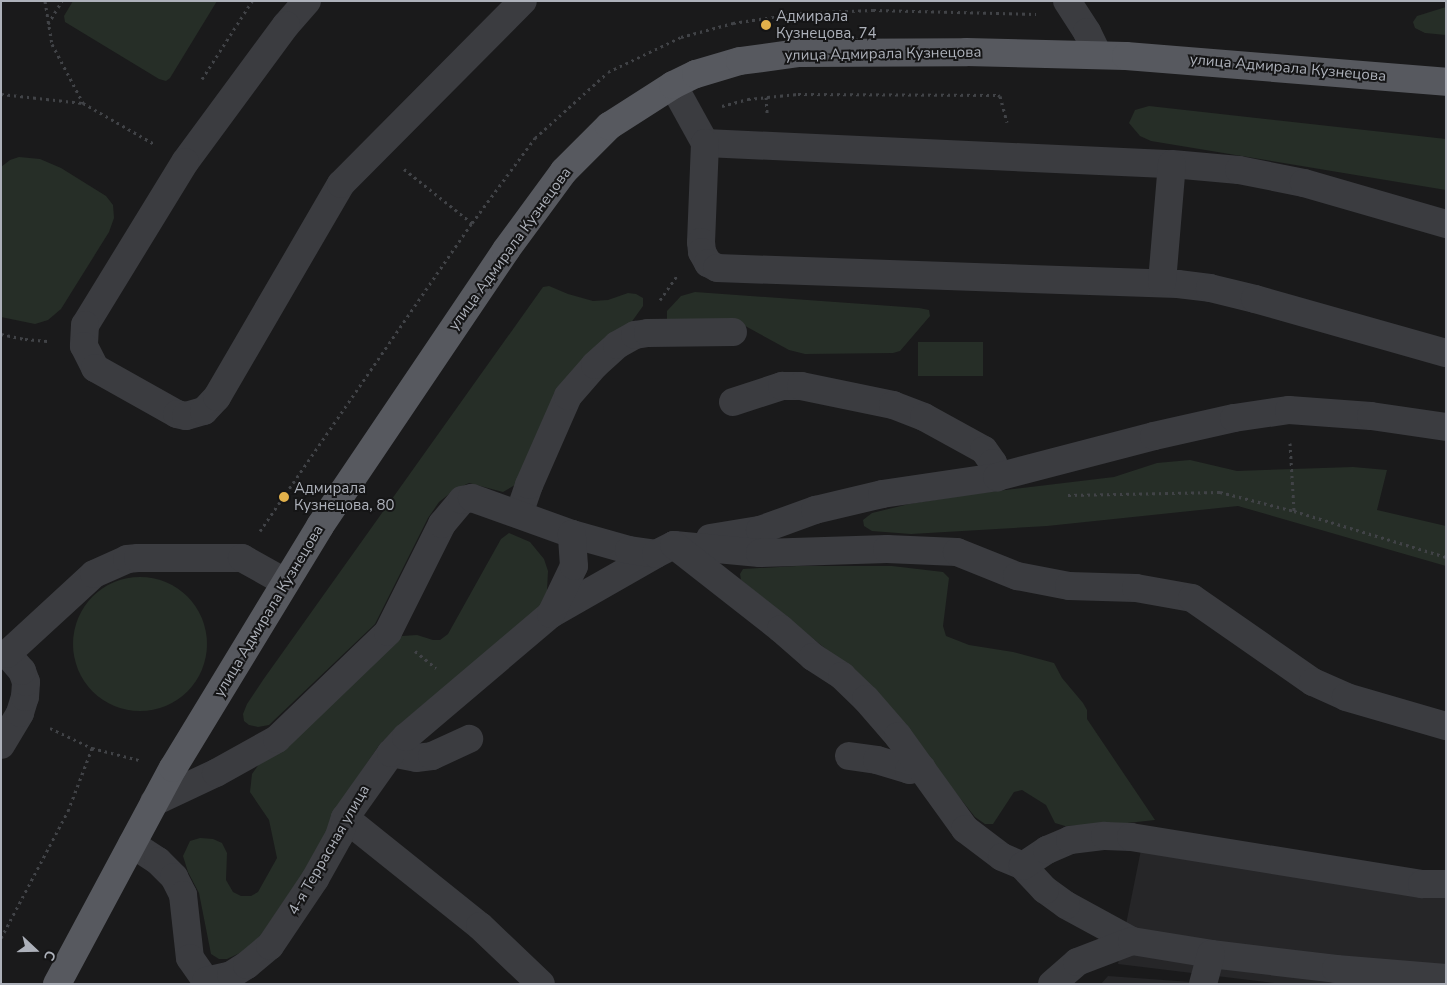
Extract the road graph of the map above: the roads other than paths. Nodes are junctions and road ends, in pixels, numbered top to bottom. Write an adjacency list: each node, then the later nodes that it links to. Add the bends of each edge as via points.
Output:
1 (307, 1): 2 (lane, via 185,162 86,325 84,346 94,368 177,414 186,416 204,411 217,397 341,184)
2 (523, 1)
3 (1067, 1): 4 (lane)
4 (1098, 55): 5 (main road, улица Адмирала Кузнецова); 6 (main road, улица Адмирала Кузнецова, via 799,53 740,62 696,74)
5 (1446, 82)
6 (673, 85): 7 (lane); 19 (main road, улица Адмирала Кузнецова, via 609,126 564,171 506,250)
7 (705, 143): 8 (lane); 10 (lane, via 701,242 708,263 717,268)
8 (1172, 164): 9 (lane, via 1239,170 1304,183); 10 (lane)
9 (1446, 224)
10 (1162, 282): 12 (lane, via 1219,290)
11 (733, 332): 16 (lane, via 635,335 617,345 568,396)
12 (1446, 353)
13 (733, 402): 15 (lane, via 782,386 801,386 894,405 924,417 984,450)
14 (1446, 427): 15 (lane, via 1416,421 1289,410 1234,418 1154,436)
15 (997, 477): 18 (lane, via 882,494 815,510 760,530)
16 (519, 514): 17 (lane); 28 (lane, via 472,498 462,500 442,524 388,632 277,739)
17 (572, 534): 18 (lane, via 629,550); 20 (lane, 4-я Террасная улица, via 574,566)
18 (665, 550): 20 (lane); 22 (lane, via 760,553 886,549 957,552 1017,576 1069,586 1136,588 1192,598 1313,682 1346,697); 27 (lane, via 781,629 813,657 842,676 866,699)
19 (285, 582): 21 (lane, via 242,558 127,559 85,580); 28 (main road, улица Адмирала Кузнецова)
20 (551, 614): 25 (lane, 4-я Террасная улица)
21 (4, 652): 24 (lane, via 16,662 26,682 20,713)
22 (1446, 726)
23 (470, 739): 25 (lane, via 432,756 416,758)
24 (1, 745)
25 (391, 753): 29 (lane, 4-я Террасная улица)
26 (849, 756): 27 (lane, via 909,770)
27 (922, 768): 31 (lane, via 965,828 1002,856)
28 (154, 802): 30 (main road, улица Адмирала Кузнецова)
29 (345, 818): 36 (lane, 4-я Террасная улица, via 339,836 315,879 270,946 231,975); 38 (lane, via 480,926)
30 (132, 844): 36 (lane, 4-я Террасная улица, via 174,878 183,895 190,958); 37 (main road, улица Адмирала Кузнецова)
31 (1023, 866): 32 (lane, via 1070,840 1114,836 1422,884); 33 (lane, via 1066,906)
32 (1446, 884)
33 (1132, 941): 34 (lane); 39 (lane, via 1078,962)
34 (1212, 954): 35 (lane); 40 (lane)
35 (1446, 978)
36 (200, 983)
37 (57, 984)
38 (541, 984)
39 (1052, 984)
40 (1203, 984)

